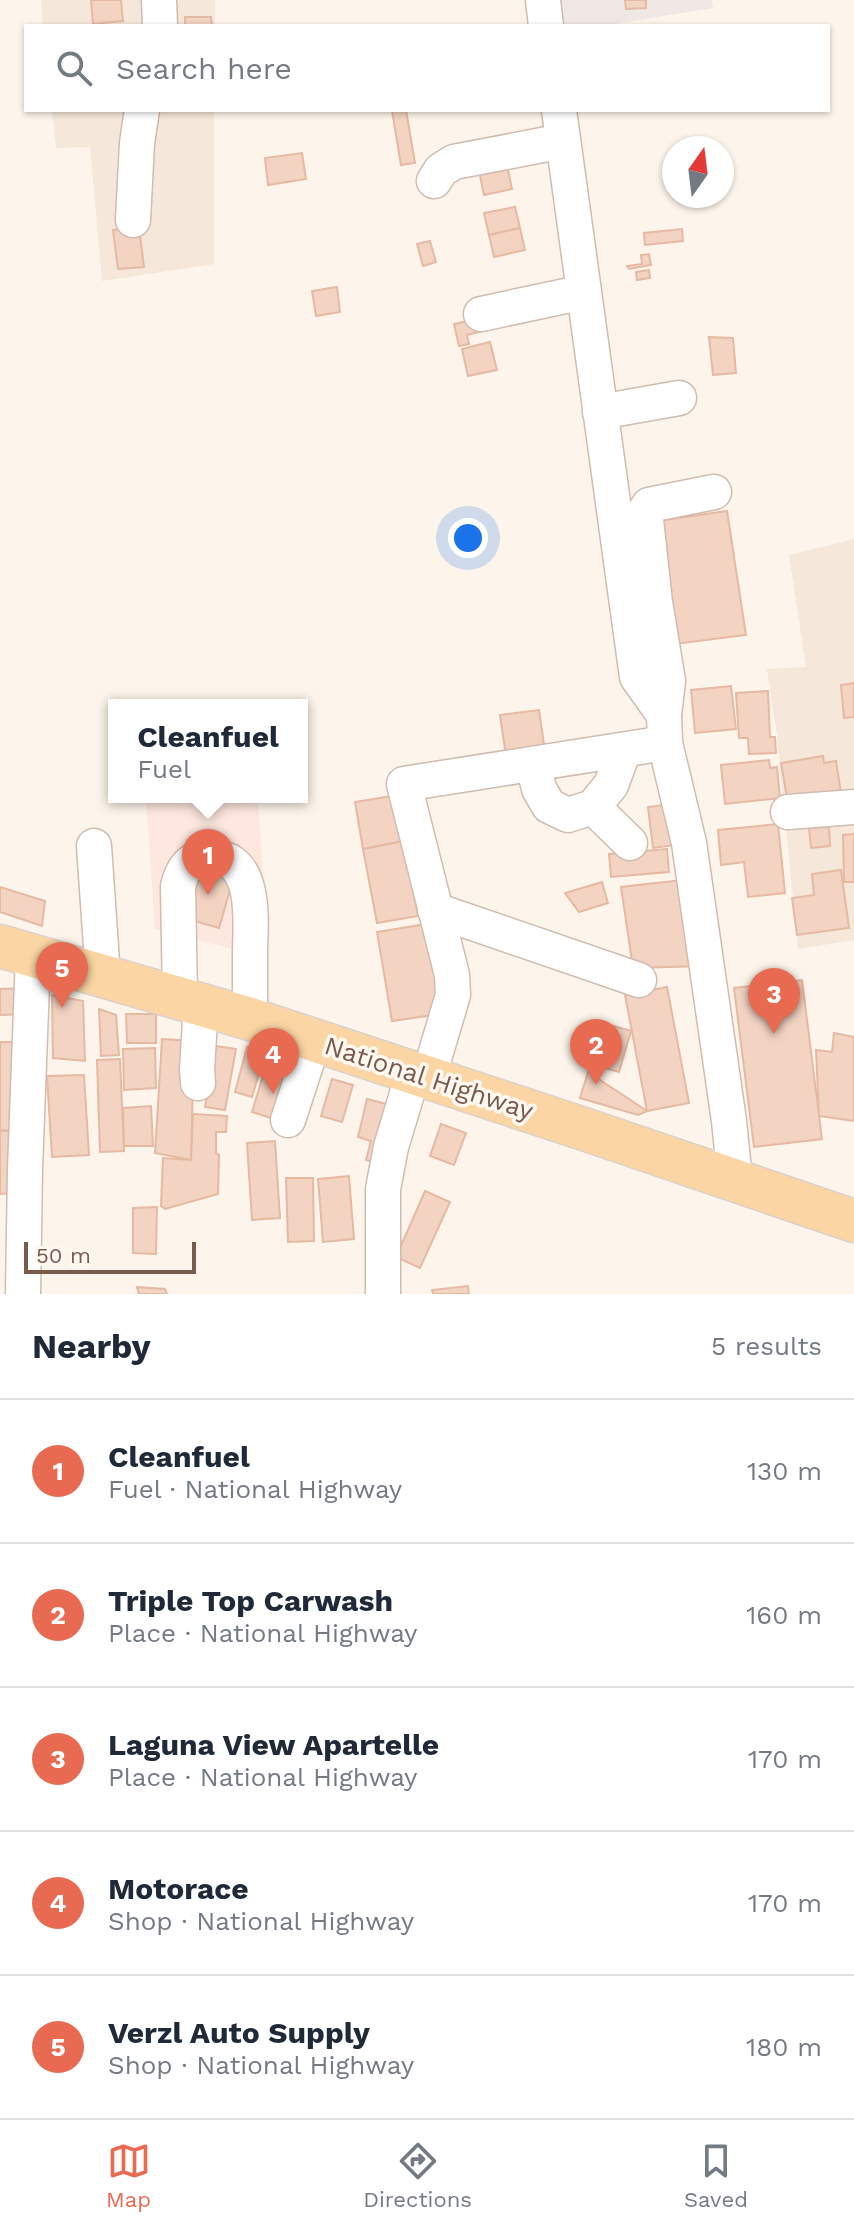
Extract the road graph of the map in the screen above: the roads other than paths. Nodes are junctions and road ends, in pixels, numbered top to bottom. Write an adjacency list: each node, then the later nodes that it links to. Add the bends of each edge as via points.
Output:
1 (159, 0): 3 (street)
2 (543, 0): 4 (street)
3 (160, 24)
4 (546, 24)
5 (142, 112): 8 (street)
6 (561, 126): 7 (street, via 454,162); 9 (street)
7 (434, 181)
8 (133, 220)
9 (584, 292): 10 (street); 12 (street)
10 (481, 314)
11 (679, 398): 12 (street)
12 (600, 412): 14 (street, via 637,677)
13 (714, 492): 14 (street, via 649,505 645,511 668,681)
14 (665, 729): 15 (street); 32 (street, via 689,843)
15 (624, 750): 16 (street); 17 (street, via 611,785)
16 (533, 764): 17 (street, via 549,806 568,815); 22 (street, via 404,784)
17 (593, 807): 20 (street)
18 (854, 807): 19 (street)
19 (788, 812)
20 (630, 843)
21 (94, 846): 24 (street)
22 (435, 910): 25 (street); 29 (street, via 453,995)
23 (17, 951): 24 (main road, National Highway); 34 (street, via 25,1170)
24 (103, 976): 26 (main road, National Highway)
25 (639, 980)
26 (190, 1001): 27 (main road, National Highway); 27 (street, via 178,886 182,870 194,860 221,858 236,866 251,898); 30 (street)
27 (250, 1019): 28 (main road, National Highway)
28 (314, 1040): 29 (main road, National Highway); 31 (street)
29 (420, 1076): 32 (main road, National Highway); 35 (street, via 391,1147 383,1189)
30 (198, 1083)
31 (288, 1120)
32 (735, 1180): 33 (main road, National Highway)
33 (854, 1221)
34 (23, 1294)
35 (383, 1294)

